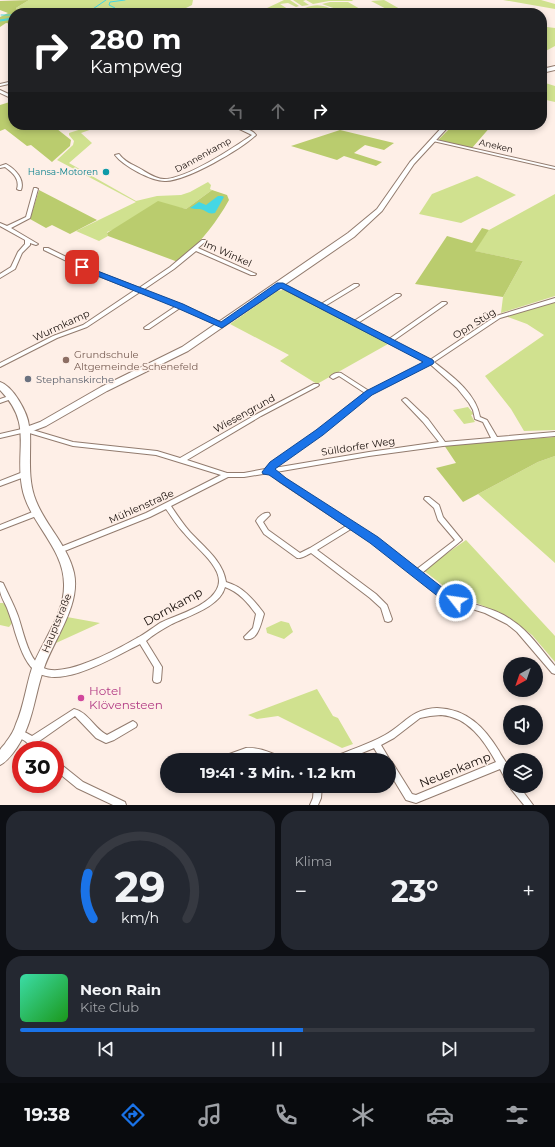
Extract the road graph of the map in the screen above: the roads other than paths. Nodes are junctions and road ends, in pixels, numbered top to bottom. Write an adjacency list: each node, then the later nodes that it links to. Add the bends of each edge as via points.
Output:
1 (246, 130): 4 (street, Dannenkamp, via 254,135 177,179 154,178 122,161)
2 (442, 130): 3 (main road)
3 (433, 140): 6 (street, Aneken); 18 (main road, via 412,163 371,219)
4 (117, 155)
5 (0, 167): 7 (street, via 6,166 17,175 21,187)
6 (555, 168)
7 (19, 189)
8 (36, 189): 10 (street, via 28,218)
9 (0, 224): 10 (street)
10 (7, 228): 11 (street)
11 (27, 239): 13 (street, via 28,244); 13 (street, via 36,244)
12 (204, 241): 14 (street, Wurmkamp)
13 (24, 249): 17 (street, via 13,268)
14 (196, 249): 16 (street, Im Winkel); 20 (street, Wurmkamp)
15 (46, 250): 20 (street)
16 (253, 274)
17 (0, 276)
18 (280, 285): 25 (street); 27 (main road)
19 (356, 285): 25 (street)
20 (138, 290): 24 (street); 31 (street, Wurmkamp, via 85,326 55,337)
21 (398, 295): 26 (street)
22 (555, 300): 30 (street, Opn Stüg, via 498,317)
23 (444, 303): 29 (street)
24 (180, 306): 27 (street); 28 (street)
25 (322, 306): 26 (street)
26 (354, 323): 29 (street)
27 (222, 325): 39 (main road, via 177,353 104,389 43,424)
28 (147, 328)
29 (389, 341): 30 (street)
30 (430, 362): 35 (street, Opn Stüg); 42 (street, via 467,396 477,410 477,418 485,421)
31 (0, 365)
32 (333, 377): 35 (street, via 339,374)
33 (0, 385): 36 (main road, Hauptstraße)
34 (316, 385): 44 (street, Wiesengrund)
35 (369, 393): 45 (street, Opn Stüg, via 273,465)
36 (12, 397): 38 (street); 39 (main road, Hauptstraße, via 22,412)
37 (405, 400): 43 (street, via 418,411)
38 (0, 401)
39 (26, 430): 41 (street); 44 (street, Sülldorfer Weg, via 73,444 157,453); 46 (main road, Hauptstraße)
40 (555, 434): 42 (street, Sülldorfer Weg)
41 (0, 436)
42 (495, 439): 43 (street, Sülldorfer Weg)
43 (443, 444): 45 (street, Sülldorfer Weg)
44 (182, 460): 47 (street, Sülldorfer Weg)
45 (269, 472): 47 (street, Sülldorfer Weg); 53 (street)
46 (25, 474): 48 (street); 51 (main road, Hauptstraße, via 29,496)
47 (227, 475): 50 (street, Mühlenstraße)
48 (0, 484)
49 (427, 499): 57 (street, via 437,507 440,518 459,540)
50 (167, 506): 55 (street, Mühlenstraße); 58 (street, via 219,567)
51 (37, 513): 54 (street); 55 (main road, Hauptstraße)
52 (267, 515): 56 (street, via 259,521 266,532 295,555 299,556)
53 (352, 525): 56 (street); 57 (street)
54 (0, 528)
55 (60, 550): 63 (main road, Hauptstraße, via 70,577 67,602)
56 (312, 550): 60 (street, via 373,596 384,607)
57 (416, 573): 64 (street, via 444,595 510,622)
58 (223, 584): 61 (street, via 237,588 260,614 256,629); 62 (street, Dornkamp, via 209,602)
59 (0, 585): 63 (street, via 27,651)
60 (388, 619)
61 (248, 637)
62 (140, 640): 63 (street, Dornkamp, via 65,674 51,674); 65 (street, via 158,667)
63 (38, 669): 67 (main road, Hauptstraße)
64 (555, 671)
65 (158, 680)
66 (133, 725): 68 (street, via 111,738 106,738 99,735 74,712)
67 (19, 733): 68 (street); 74 (main road, Hauptstraße)
68 (32, 741)
69 (376, 743): 72 (street); 73 (street); 75 (street, via 428,712 452,713 462,716 477,727)
70 (242, 753): 71 (street, via 255,750)
71 (262, 753)
72 (352, 753)
73 (382, 753)
74 (0, 759)
75 (502, 764): 77 (street, Neuenkamp, via 416,799 409,797)
76 (64, 773): 80 (street, via 80,786)
77 (396, 776)
78 (317, 793): 81 (street)
79 (520, 793): 82 (street)
80 (119, 804)
81 (314, 805)
82 (529, 805)

